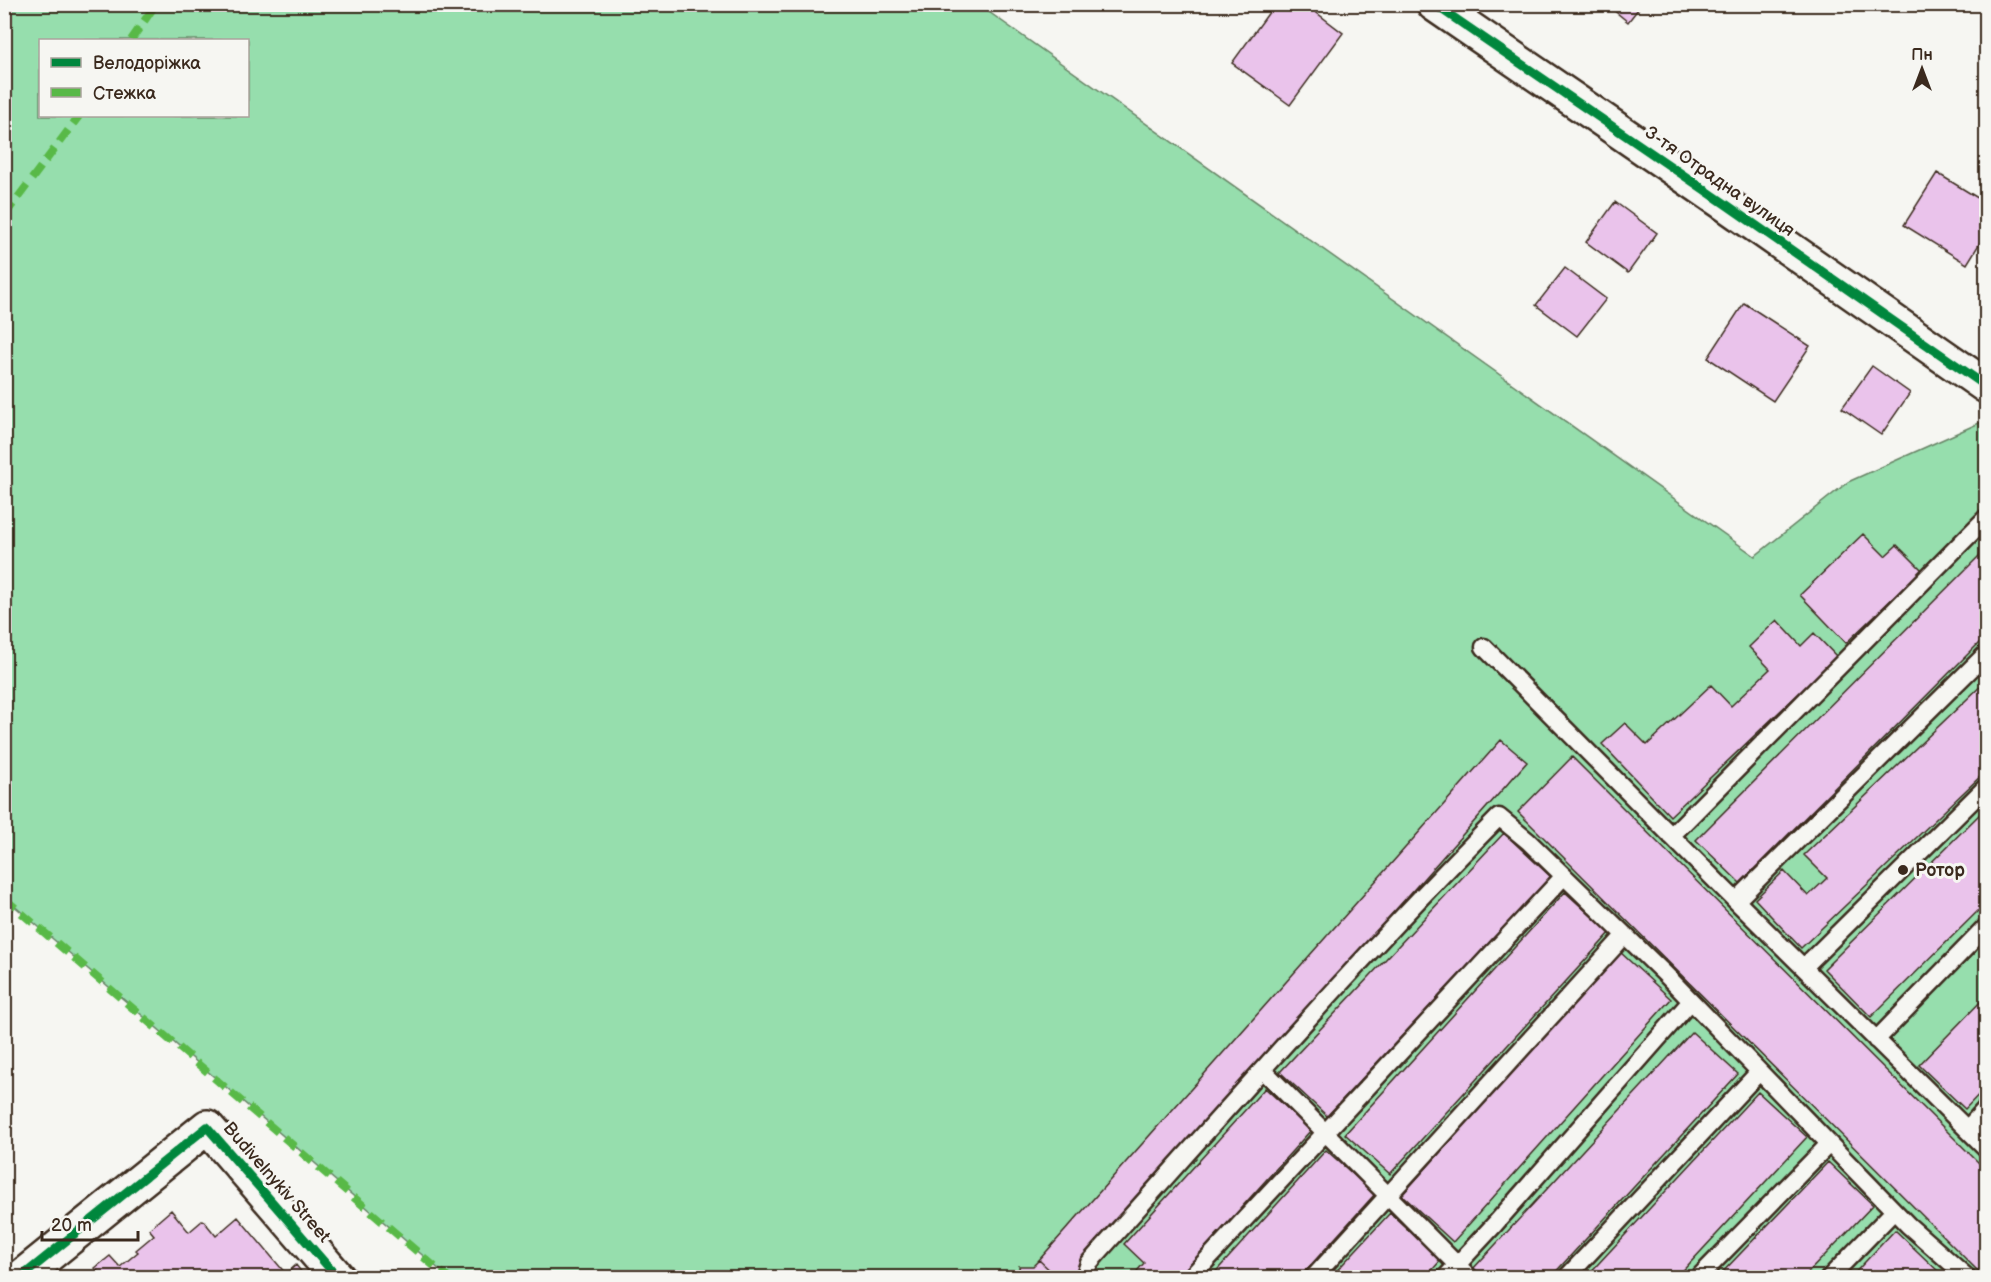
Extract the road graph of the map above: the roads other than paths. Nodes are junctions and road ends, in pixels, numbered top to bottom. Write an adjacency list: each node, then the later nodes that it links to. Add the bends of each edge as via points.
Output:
1 (1434, 4): 2 (street, 3-тя Отрадна вулиця)
2 (1986, 386)
3 (1986, 518): 7 (lane)
4 (1484, 647): 7 (lane)
5 (1986, 654): 9 (lane)
6 (1986, 787): 12 (lane)
7 (1671, 836): 9 (lane)
8 (1564, 876): 11 (lane); 15 (lane, via 1499,817); 19 (lane)
9 (1736, 901): 12 (lane)
10 (1986, 927): 14 (lane)
11 (1624, 935): 13 (lane); 22 (lane)
12 (1804, 968): 14 (lane)
13 (1691, 1001): 16 (lane); 24 (lane)
14 (1876, 1040): 18 (lane)
15 (1263, 1070): 19 (lane); 28 (lane, via 1089,1263)
16 (1759, 1072): 20 (lane); 33 (lane)
17 (1986, 1108): 18 (lane)
18 (1966, 1129): 21 (lane)
19 (1325, 1133): 22 (lane); 29 (lane)
20 (1829, 1144): 23 (lane); 34 (lane)
21 (1986, 1148)
22 (1388, 1195): 24 (lane); 30 (lane)
23 (1894, 1211): 25 (lane); 35 (lane)
24 (1457, 1265): 31 (lane); 32 (lane)
25 (1960, 1275)
26 (20, 1278): 27 (street, Budivelnykiv Street, via 207,1127)
27 (339, 1278)
28 (1084, 1278)
29 (1190, 1278)
30 (1313, 1278)
31 (1445, 1278)
32 (1470, 1278)
33 (1566, 1278)
34 (1698, 1278)
35 (1829, 1278)

